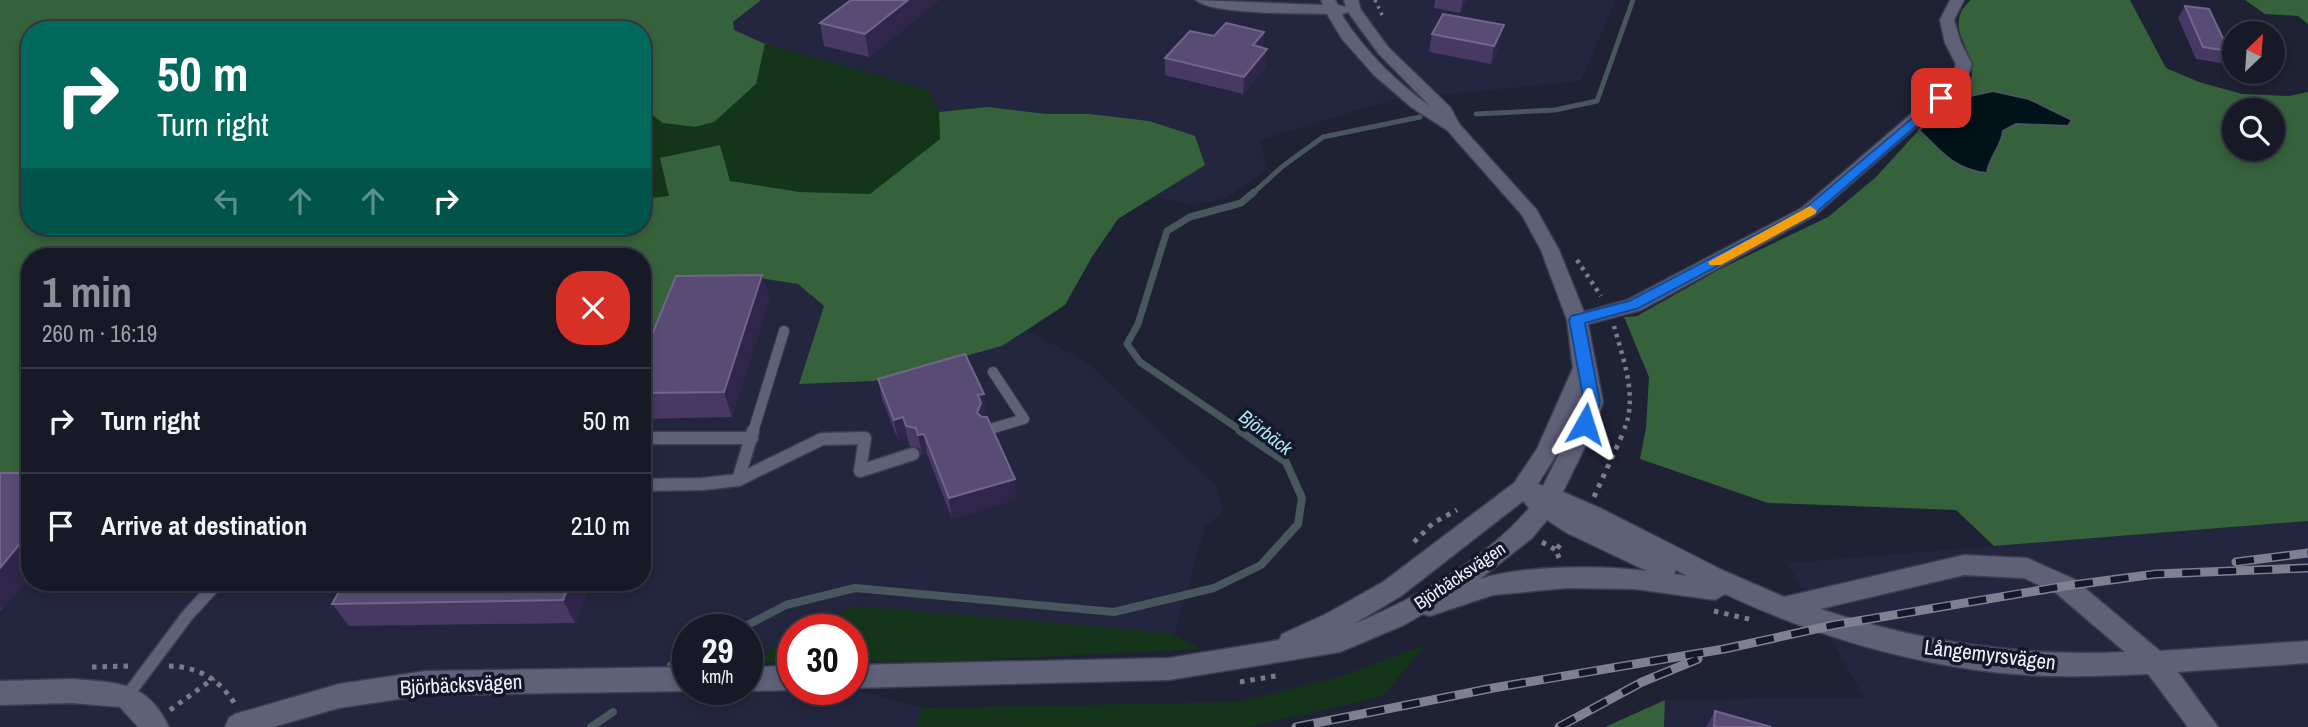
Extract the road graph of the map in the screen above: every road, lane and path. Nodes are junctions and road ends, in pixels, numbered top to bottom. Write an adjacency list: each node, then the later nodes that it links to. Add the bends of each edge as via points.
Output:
1 (1203, 0): 3 (street, via 1244,7)
2 (1956, 0): 6 (street, via 1947,20 1964,64 1959,81 1818,204 1634,305)
3 (1329, 5): 4 (street); 5 (street, Björbäcksvägen, via 1360,51 1424,112)
4 (1352, 5): 5 (street, Björbäcksvägen, via 1383,50 1444,110)
5 (1453, 127): 6 (street, Björbäcksvägen, via 1530,213)
6 (1577, 320): 8 (street, Björbäcksvägen)
7 (784, 331): 12 (lane)
8 (1584, 368): 16 (street, Björbäcksvägen, via 1546,452); 17 (street, Björbäcksvägen, via 1592,402)
9 (993, 372): 10 (lane, via 1024,419)
10 (987, 430)
11 (651, 438): 12 (lane)
12 (752, 438): 14 (lane)
13 (913, 454): 14 (lane, via 860,471 865,438 822,439)
14 (738, 480): 15 (lane)
15 (651, 485)
16 (1522, 489): 17 (street, Långemyrsvägen); 23 (street, Björbäcksvägen, via 1392,589)
17 (1548, 502): 18 (street, Långemyrsvägen, via 1575,526); 20 (street, Långemyrsvägen, via 1587,509 1662,552); 21 (street, Björbäcksvägen, via 1524,531 1480,566)
18 (1715, 590): 20 (street, Långemyrsvägen); 21 (street, via 1635,579 1567,578 1493,585)
19 (210, 591): 29 (lane)
20 (1774, 603): 24 (street, Långemyrsvägen, via 1886,641 1976,657 2048,665); 24 (street, via 1964,565 2027,568 2065,586)
21 (1395, 618): 23 (street, Björbäcksvägen, via 1340,641)
22 (2308, 652): 24 (street, Långemyrsvägen)
23 (1261, 656): 26 (street, Björbäcksvägen, via 1169,669)
24 (2153, 660): 32 (street)
25 (215, 677): 30 (path)
26 (868, 677)
27 (672, 679): 31 (street, Björbäcksvägen, via 426,683 339,696)
28 (0, 693): 29 (street, via 72,691)
29 (127, 696): 30 (street)
30 (153, 725)
31 (239, 727)
32 (2204, 727)

